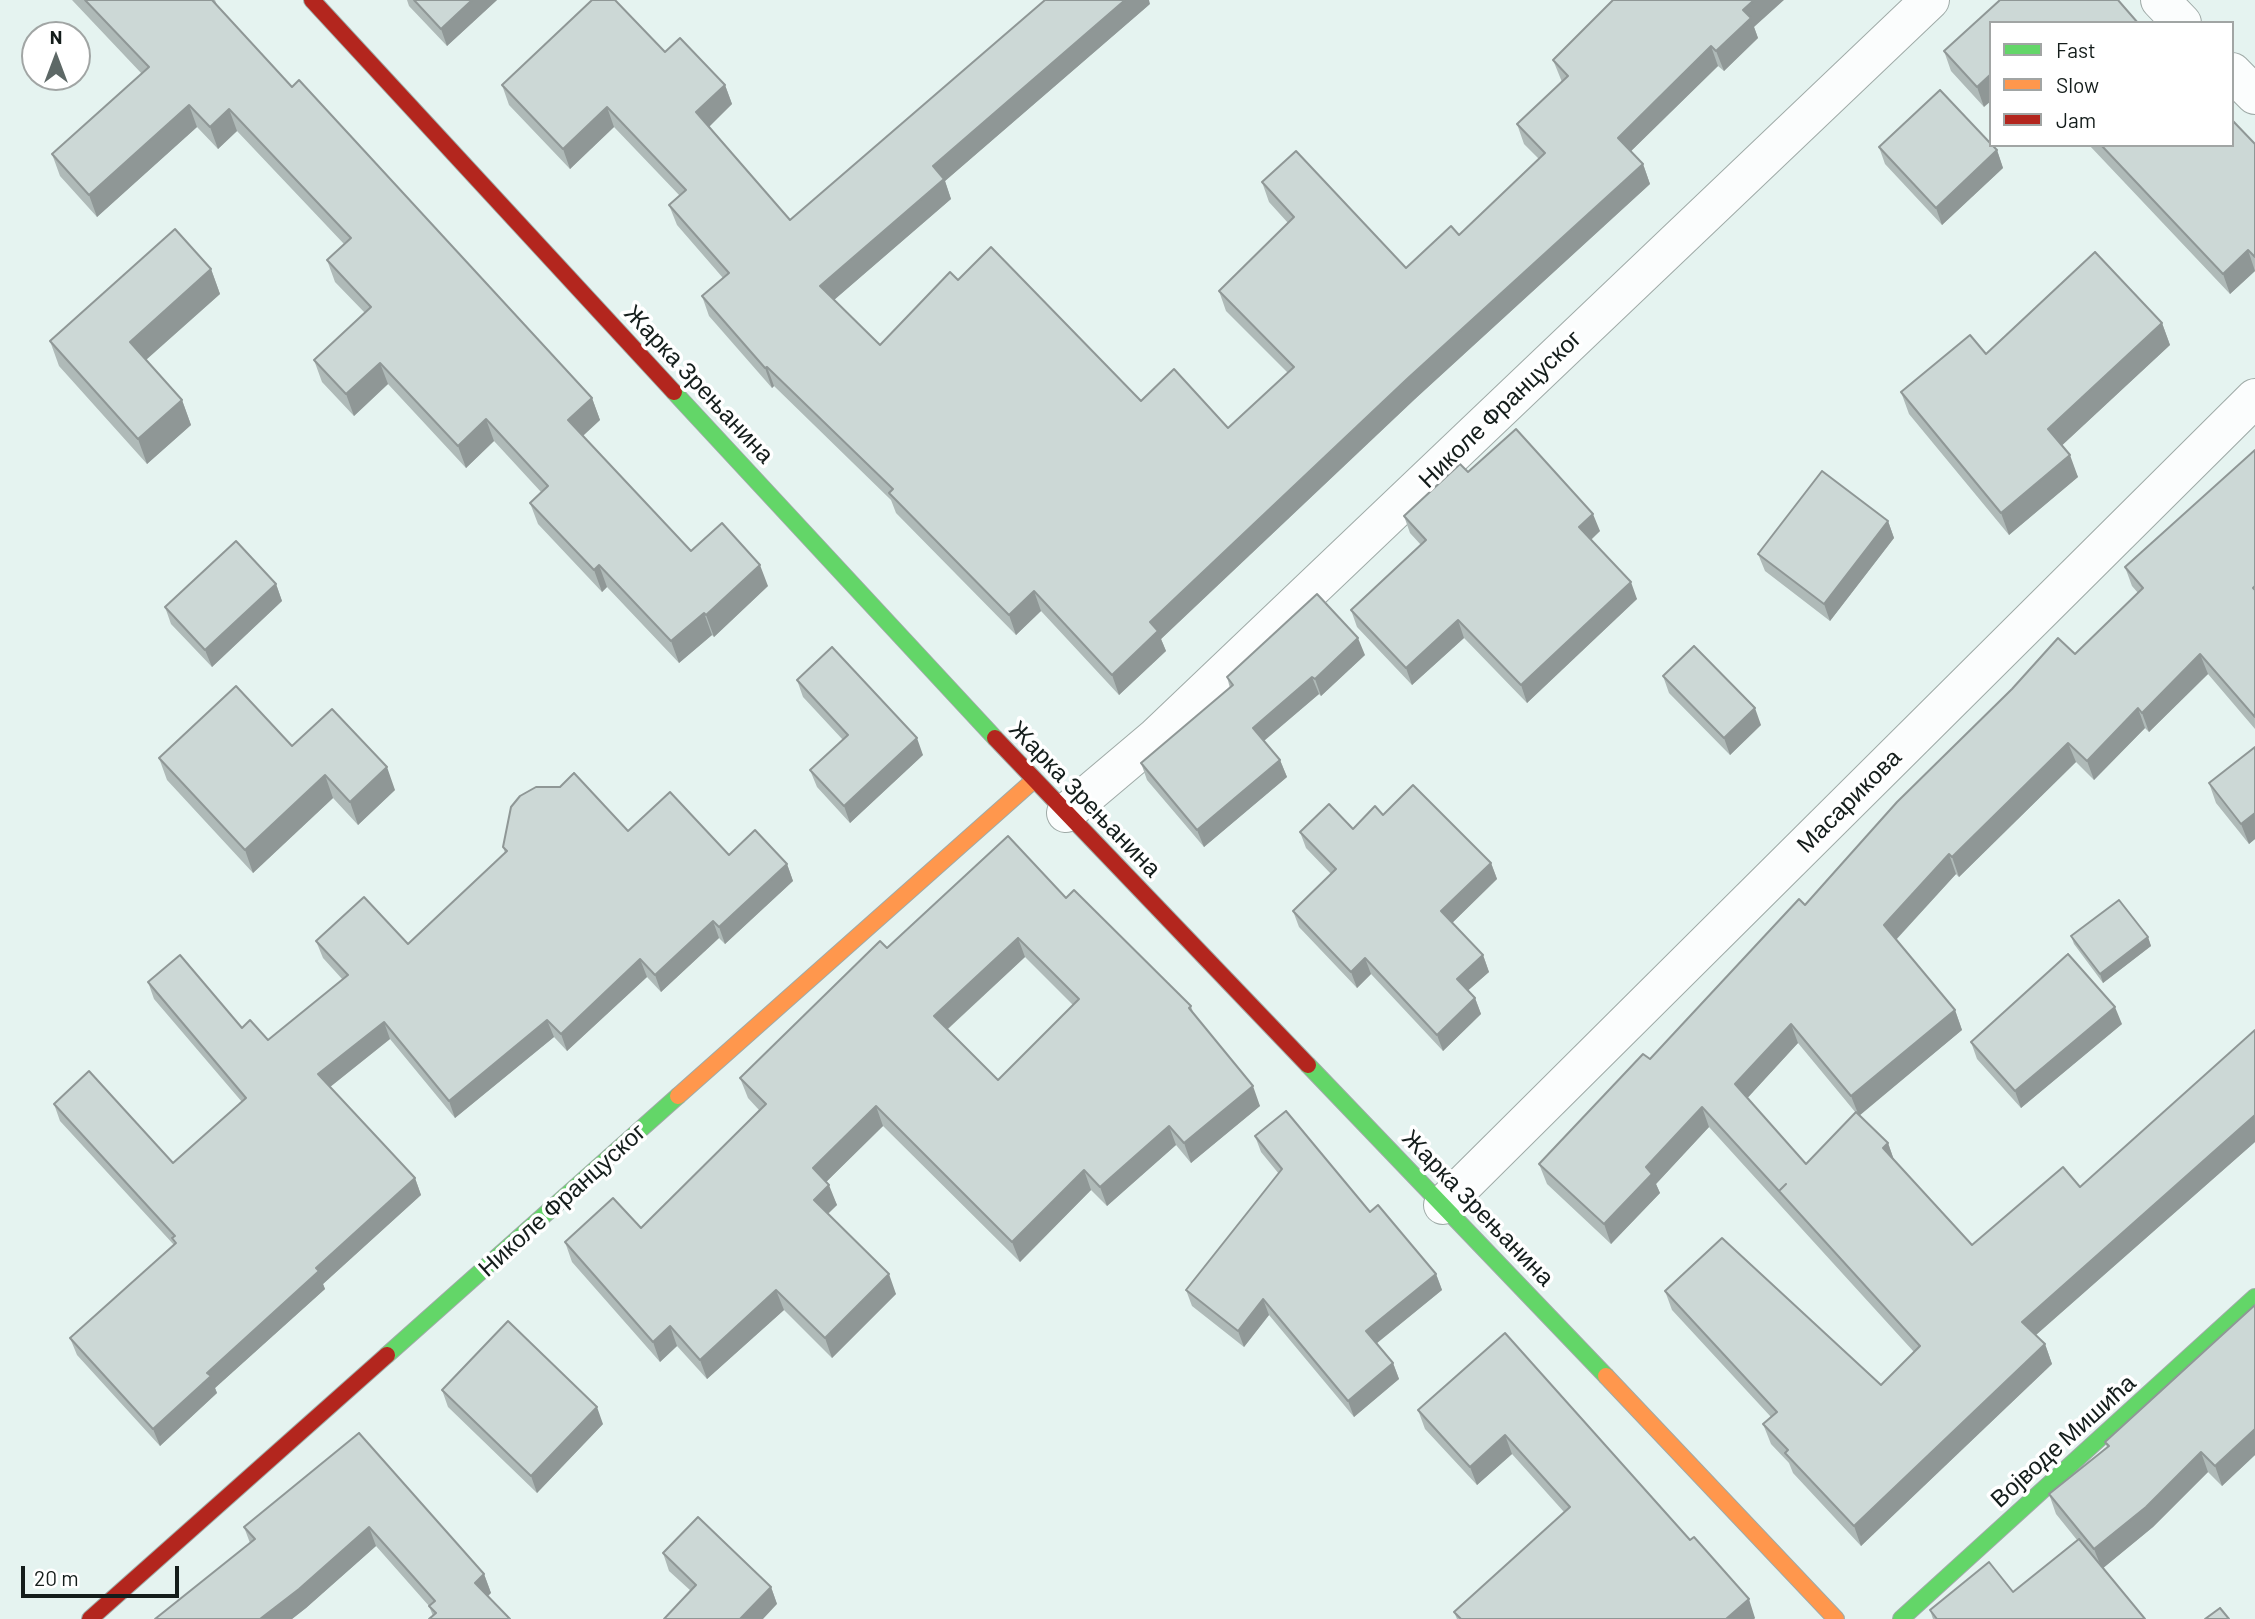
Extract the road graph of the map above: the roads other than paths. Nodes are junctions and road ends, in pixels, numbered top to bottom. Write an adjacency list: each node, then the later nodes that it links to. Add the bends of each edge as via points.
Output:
1 (312, 0): 8 (street, Жарка Зрењанина)
2 (1930, 0): 9 (street, Николе Француског, via 1166,727)
3 (2160, 0): 4 (street)
4 (2180, 21)
5 (2234, 74): 6 (street)
6 (2255, 95)
7 (2255, 398): 10 (street, Масарикова)
8 (1034, 780): 9 (street, Жарка Зрењанина); 12 (street, Николе Француског)
9 (1066, 814): 10 (street, Жарка Зрењанина)
10 (1443, 1205): 13 (street, Жарка Зрењанина)
11 (2255, 1297): 14 (street, Војводе Мишића)
12 (90, 1619)
13 (1836, 1619)
14 (1902, 1619)

